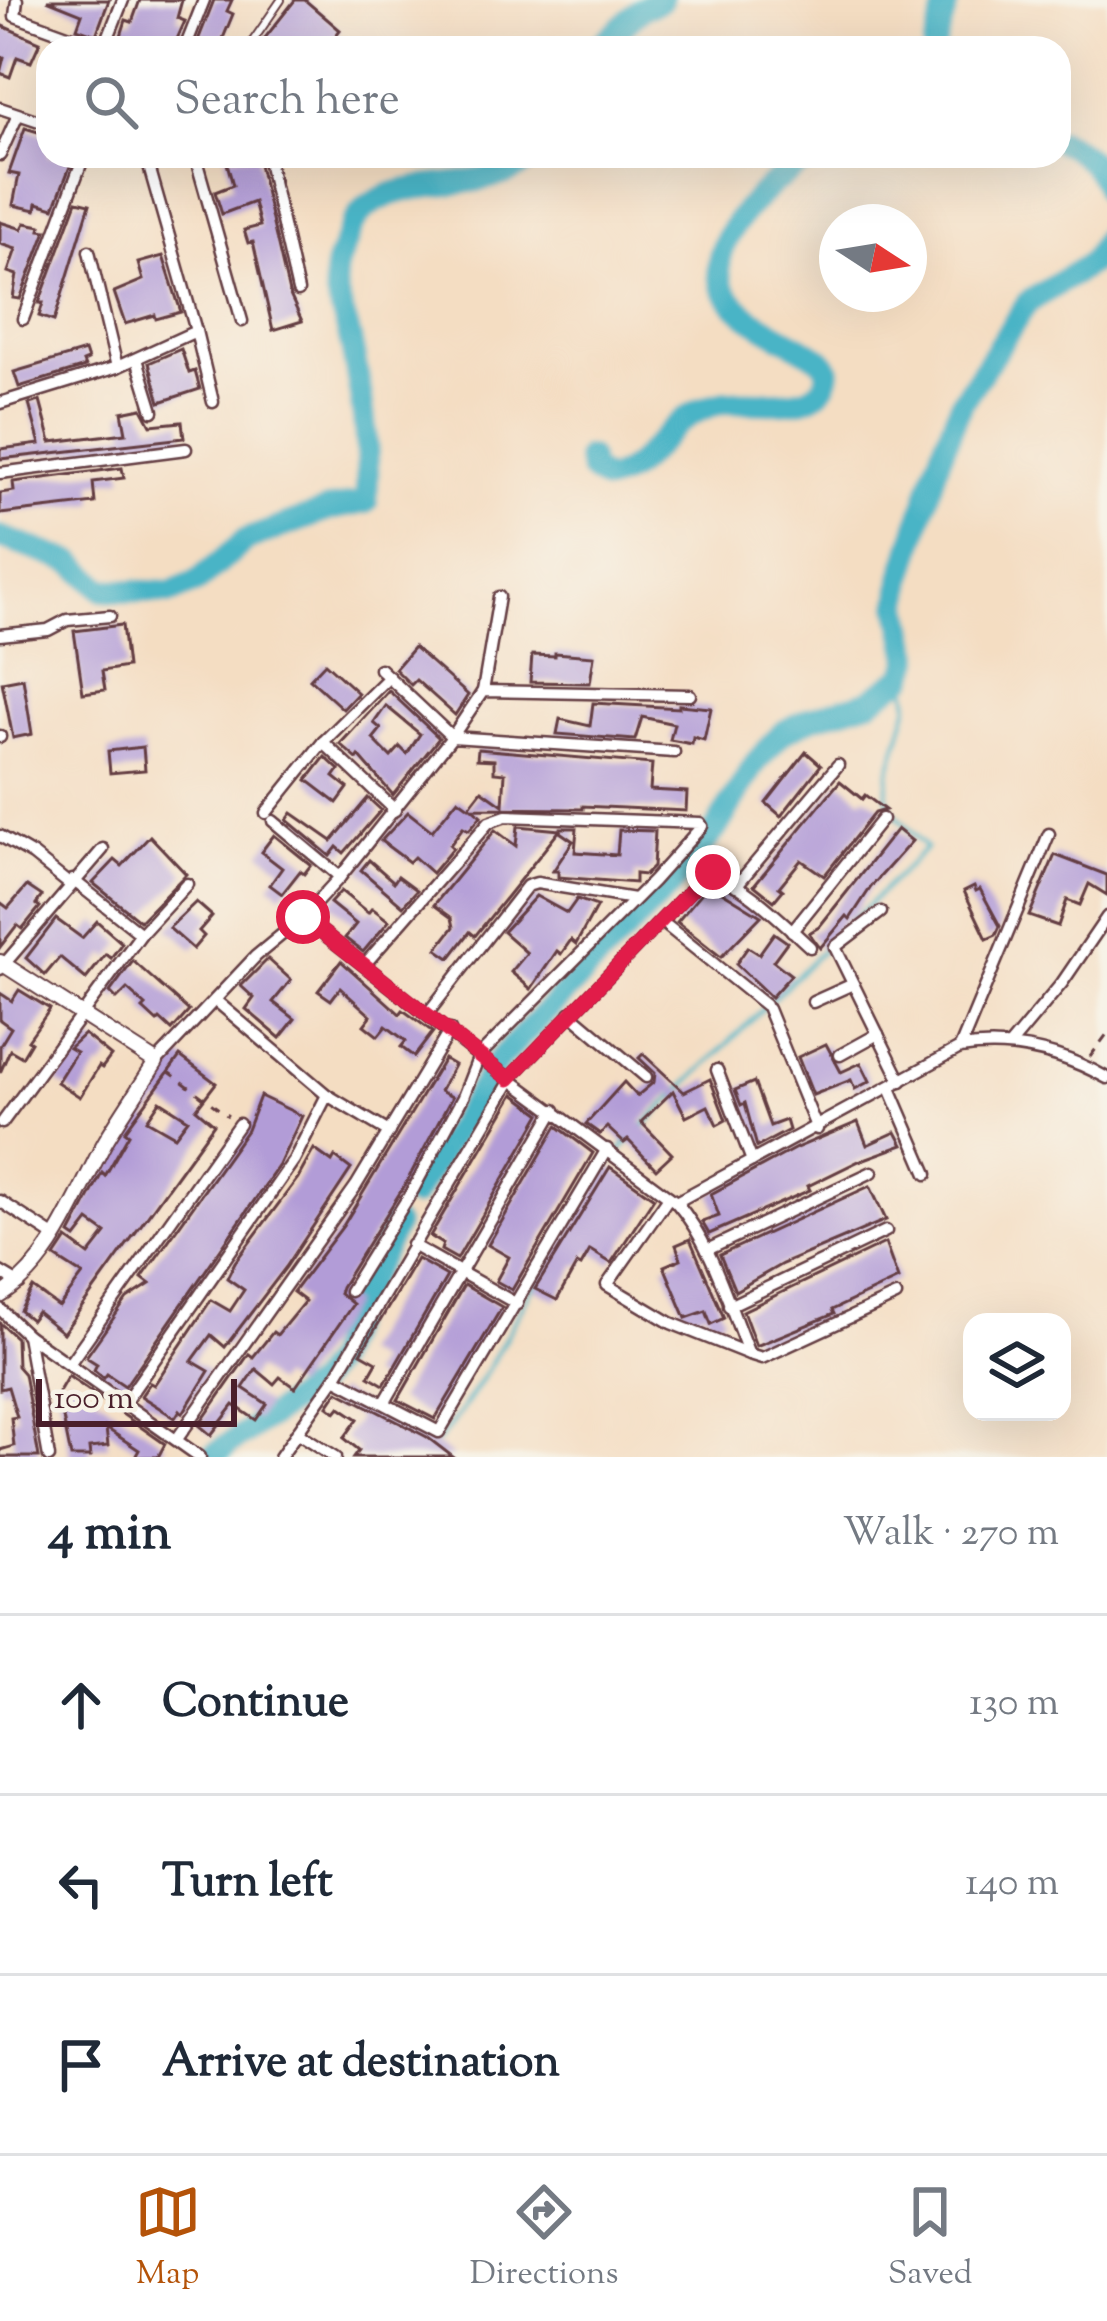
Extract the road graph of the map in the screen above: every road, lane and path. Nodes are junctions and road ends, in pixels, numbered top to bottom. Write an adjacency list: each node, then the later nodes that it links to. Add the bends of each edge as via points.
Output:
1 (16, 0): 6 (street)
2 (122, 0): 8 (street)
3 (204, 0): 9 (street)
4 (280, 0): 10 (lane)
5 (0, 10): 6 (street)
6 (15, 16): 7 (street)
7 (71, 36)
8 (108, 36)
9 (190, 36)
10 (256, 36)
11 (0, 108): 12 (street)
12 (17, 116): 13 (street); 14 (street)
13 (36, 121)
14 (0, 155)
15 (80, 168): 21 (street)
16 (149, 168): 23 (street)
17 (198, 168): 22 (street)
18 (270, 168): 20 (street)
19 (89, 251): 25 (street)
20 (298, 291)
21 (23, 319)
22 (242, 321)
23 (196, 331): 24 (street); 26 (street)
24 (136, 359): 25 (street); 28 (street)
25 (117, 367): 27 (street)
26 (213, 402)
27 (0, 404)
28 (153, 411)
29 (186, 449): 30 (street)
30 (0, 473)
31 (499, 597): 34 (street)
32 (110, 616): 33 (street)
33 (0, 635)
34 (483, 691): 35 (street); 36 (street)
35 (691, 694)
36 (452, 737): 37 (street, via 385,673); 38 (street); 40 (street)
37 (322, 742): 40 (street); 45 (street, via 270,817)
38 (674, 752)
39 (838, 765): 48 (street)
40 (395, 810): 45 (street)
41 (882, 820): 54 (street)
42 (1048, 834): 69 (street)
43 (0, 836): 46 (street)
44 (103, 849): 46 (street)
45 (340, 878): 51 (street)
46 (71, 882): 55 (street); 58 (street)
47 (187, 884): 55 (street)
48 (736, 886): 53 (street, via 706,874); 54 (street)
49 (634, 899): 57 (street, via 700,823 506,816 489,822); 63 (street, via 527,886); 71 (street)
50 (881, 912): 59 (street, via 835,946)
51 (303, 917): 57 (street); 60 (street)
52 (1107, 917): 68 (street)
53 (662, 922): 64 (street); 83 (street, via 766,1007)
54 (792, 932): 56 (street)
55 (141, 934): 62 (street)
56 (810, 947)
57 (365, 964): 63 (street)
58 (1, 965): 62 (street)
59 (854, 985): 61 (street); 66 (street)
60 (214, 1000): 72 (street); 79 (street)
61 (813, 1002)
62 (80, 1013): 72 (street); 81 (street)
63 (428, 1013): 65 (street)
64 (570, 1013): 75 (street); 77 (street)
65 (450, 1030): 71 (street); 84 (street)
66 (878, 1034): 70 (street); 78 (street)
67 (1107, 1034): 73 (path)
68 (1010, 1044): 69 (street); 73 (street)
69 (960, 1048): 78 (street)
70 (840, 1055)
71 (481, 1058): 77 (street); 98 (street)
72 (156, 1062): 82 (path); 92 (street)
73 (1084, 1065): 76 (street)
74 (717, 1070): 86 (street)
75 (646, 1077)
76 (1107, 1078)
77 (509, 1079): 80 (street); 93 (street)
78 (896, 1084): 83 (street); 88 (street)
79 (327, 1095): 84 (street); 108 (street, via 294,1160)
80 (555, 1110): 85 (street); 95 (street)
81 (2, 1124)
82 (239, 1124): 106 (street)
83 (817, 1129): 86 (street)
84 (389, 1132): 111 (street)
85 (607, 1149): 89 (street); 101 (street)
86 (752, 1161): 89 (street)
87 (872, 1172): 94 (street)
88 (927, 1174)
89 (673, 1199): 94 (street); 105 (street, via 608,1285 671,1323)
90 (0, 1201): 92 (street)
91 (886, 1231): 102 (street)
92 (54, 1236): 97 (street)
93 (412, 1245): 95 (street); 107 (street)
94 (707, 1250): 102 (street)
95 (461, 1271): 101 (street); 109 (street)
96 (0, 1272): 97 (street)
97 (20, 1284): 99 (street)
98 (350, 1291)
99 (0, 1296)
100 (896, 1296): 105 (street, via 762,1358)
101 (517, 1304): 109 (street, via 439,1432)
102 (729, 1306): 105 (street)
103 (0, 1309): 104 (street)
104 (27, 1336): 106 (street); 113 (street)
105 (749, 1354)
106 (69, 1364): 108 (street)
107 (335, 1378): 109 (street); 110 (street)
108 (125, 1402): 111 (street)
109 (385, 1402)
110 (297, 1432): 114 (street); 115 (street)
111 (177, 1439): 112 (street)
112 (199, 1456)
113 (49, 1457)
114 (280, 1457)
115 (336, 1457)

